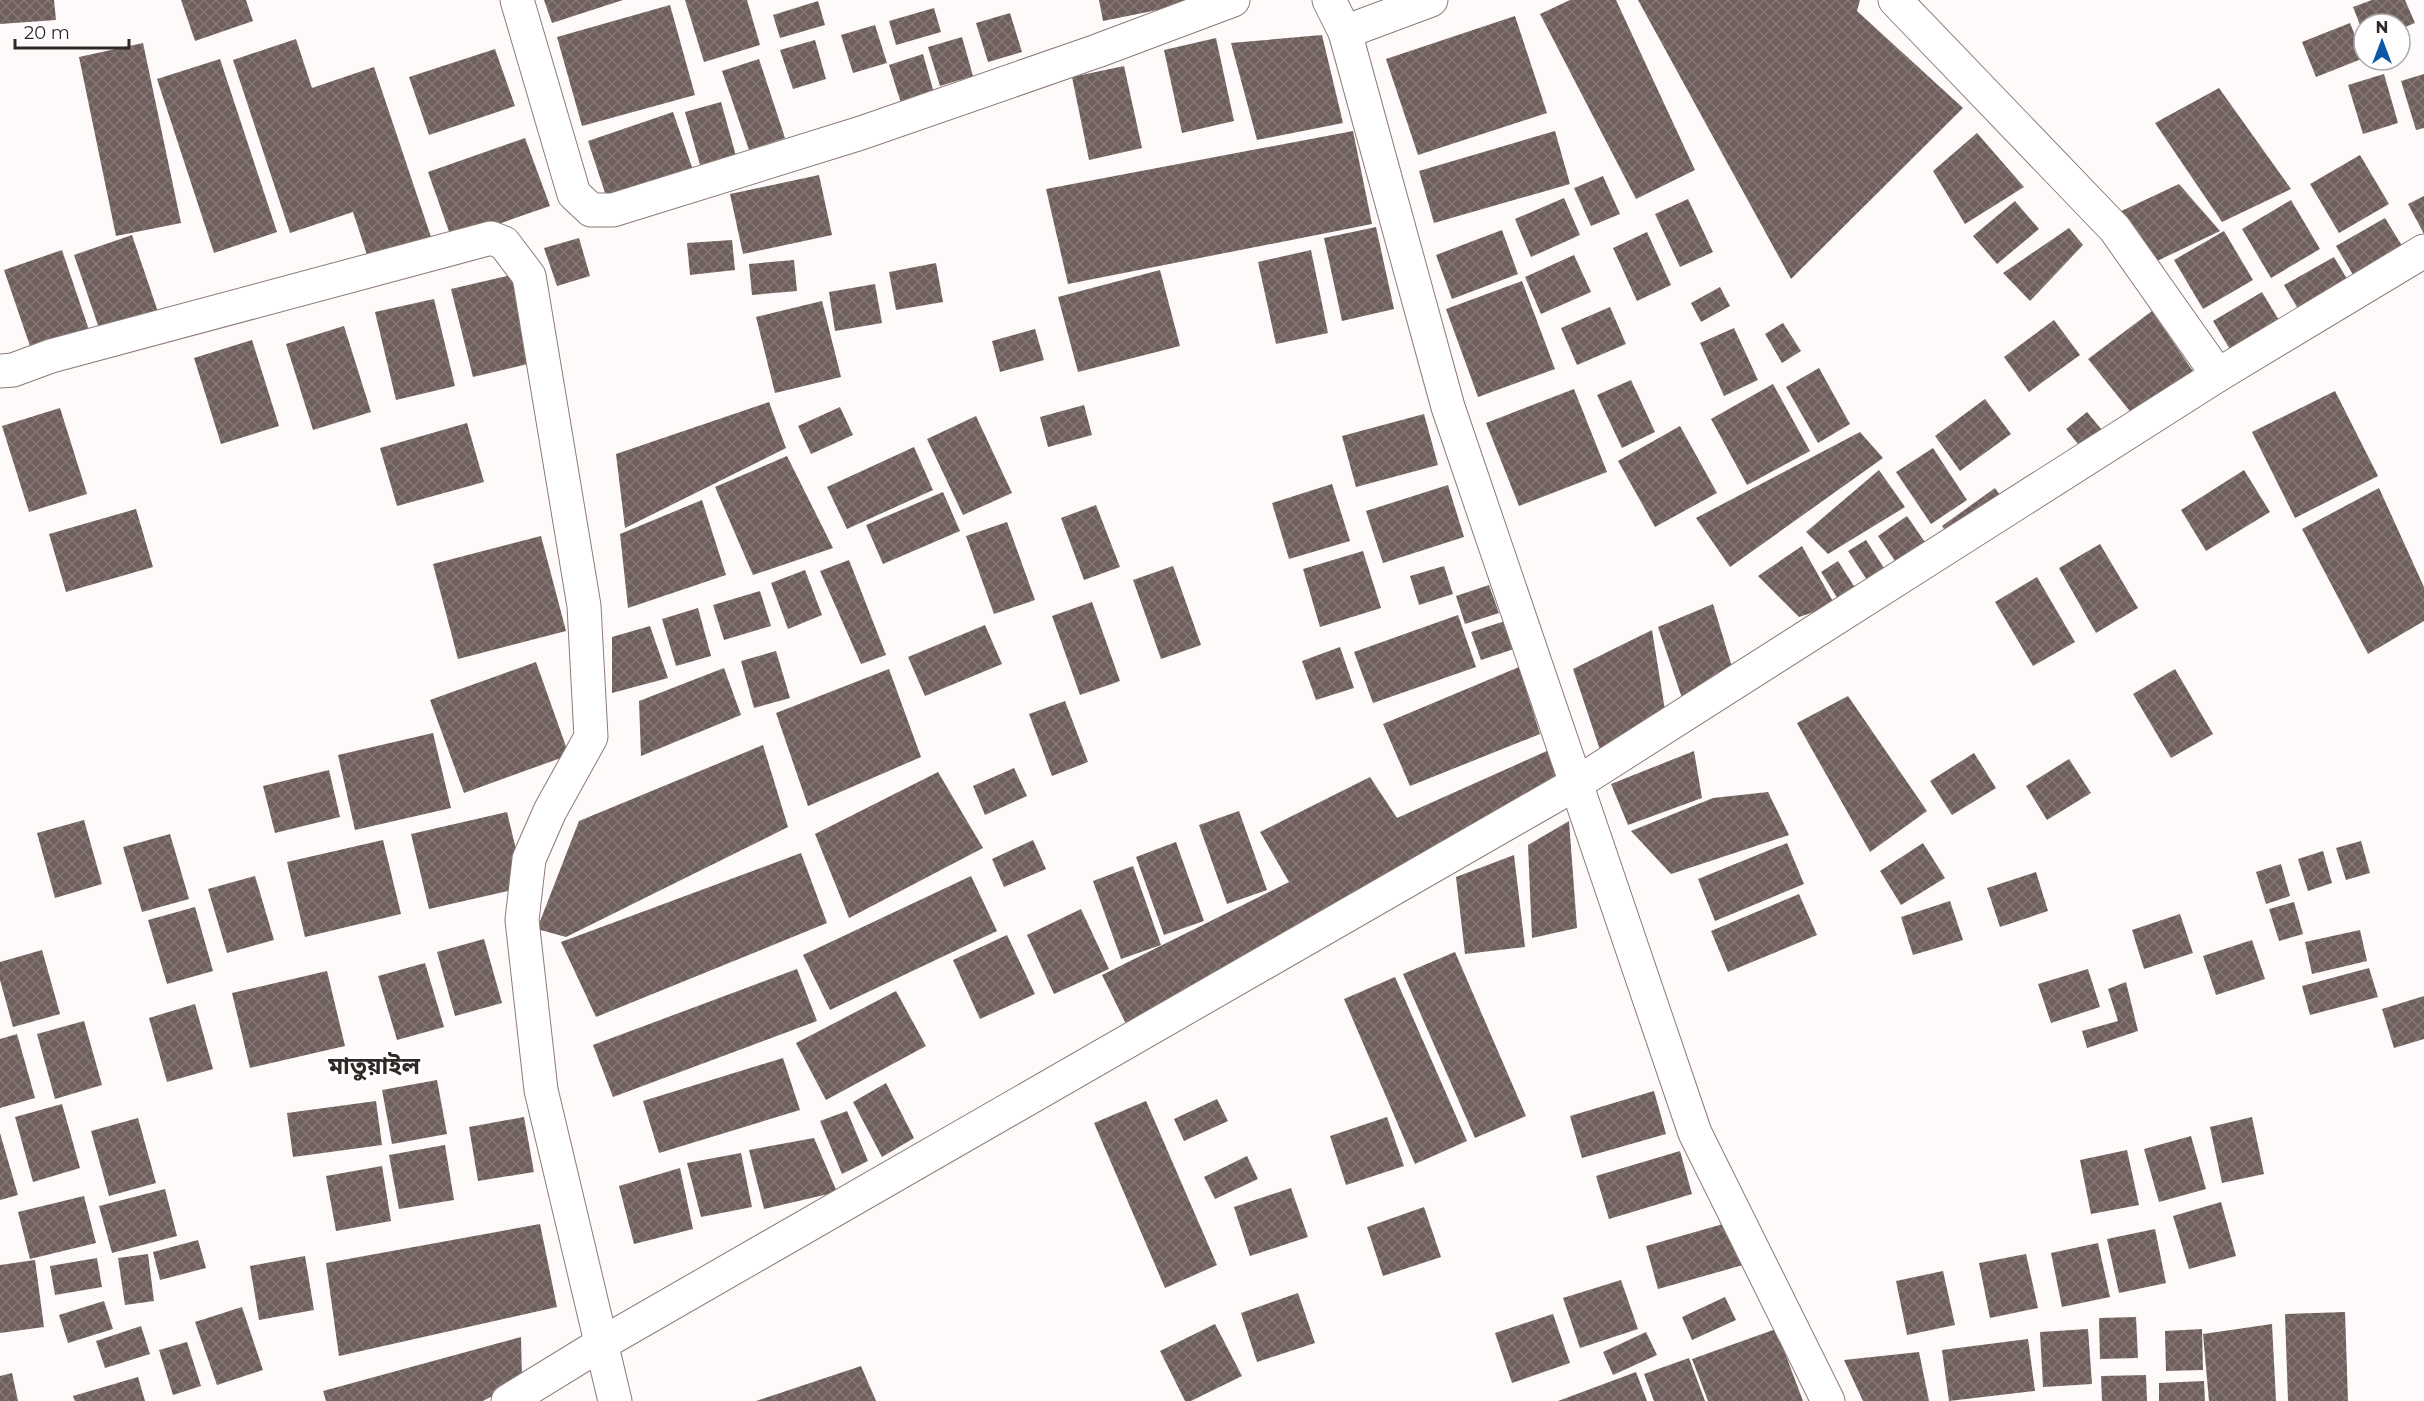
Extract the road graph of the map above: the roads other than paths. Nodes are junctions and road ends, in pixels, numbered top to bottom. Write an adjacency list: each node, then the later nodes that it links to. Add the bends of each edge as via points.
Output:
1 (517, 0): 2 (street, via 574,194 591,210 613,210 861,133)
2 (1233, 0)
3 (1329, 0): 6 (street)
4 (1431, 0): 6 (street)
5 (1895, 0): 9 (street, via 2115,229)
6 (1345, 32): 10 (street, via 1448,407)
7 (2424, 251): 9 (street)
8 (0, 371): 11 (street, via 491,238 504,243 529,276 584,606 591,737 529,859 522,920 542,1090)
9 (2218, 375): 10 (street)
10 (1577, 783): 11 (street); 14 (street, via 1695,1133)
11 (600, 1344): 12 (street); 13 (street)
12 (508, 1401)
13 (615, 1401)
14 (1828, 1401)

